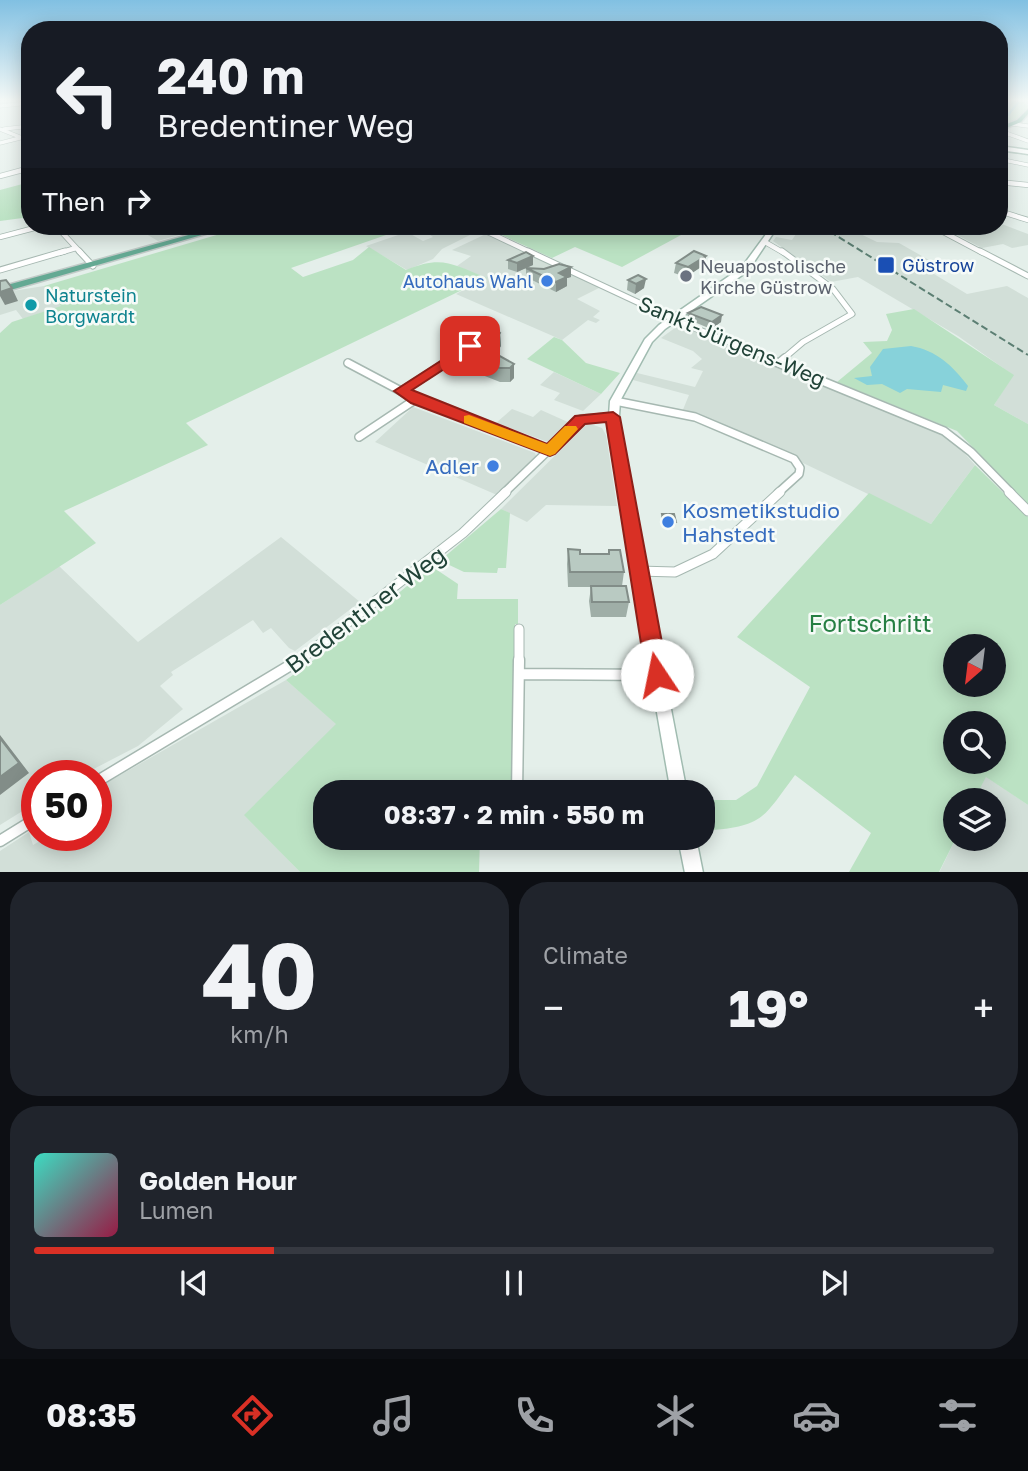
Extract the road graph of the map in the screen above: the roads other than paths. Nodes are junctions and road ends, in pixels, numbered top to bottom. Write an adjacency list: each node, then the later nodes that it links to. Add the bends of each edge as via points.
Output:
1 (1008, 149): 2 (main road)
2 (1028, 152)
3 (1008, 161): 4 (street)
4 (1028, 165)
5 (21, 170): 6 (street)
6 (0, 176)
7 (1008, 183): 8 (street)
8 (1027, 185)
9 (1008, 214): 10 (street)
10 (1028, 220)
11 (21, 232): 18 (street)
12 (64, 235): 20 (street)
13 (190, 235): 21 (main road)
14 (197, 235): 21 (main road)
15 (494, 235): 25 (street, Sankt-Jürgens-Weg)
16 (769, 235): 19 (main road)
17 (949, 235): 23 (street)
18 (0, 237)
19 (765, 242): 25 (main road, via 745,269); 28 (street, via 833,289 852,314 803,342)
20 (76, 248): 21 (street); 22 (street)
21 (92, 265): 24 (main road)
22 (3, 269)
23 (1028, 276)
24 (0, 288)
25 (674, 318): 28 (street, Sankt-Jürgens-Weg); 31 (main road, via 648,341)
26 (480, 340): 29 (street)
27 (348, 363): 29 (street)
28 (779, 363): 35 (street, Sankt-Jürgens-Weg, via 944,431)
29 (402, 391): 30 (street)
30 (416, 400): 33 (street); 34 (street)
31 (615, 401): 32 (main road); 36 (street, via 720,426 793,459 800,468 799,474 713,554 675,572)
32 (613, 417): 34 (street, Bredentiner Weg, via 580,419); 36 (main road)
33 (359, 437)
34 (550, 451): 40 (street, Bredentiner Weg, via 463,533 324,643)
35 (1028, 511)
36 (638, 571): 39 (main road)
37 (519, 629): 38 (street)
38 (519, 674): 39 (street); 41 (street)
39 (657, 675): 42 (main road)
40 (112, 773)
41 (519, 780)
42 (677, 780)
43 (21, 828): 44 (street)
44 (0, 841)
45 (689, 850): 46 (main road)
46 (694, 872)

